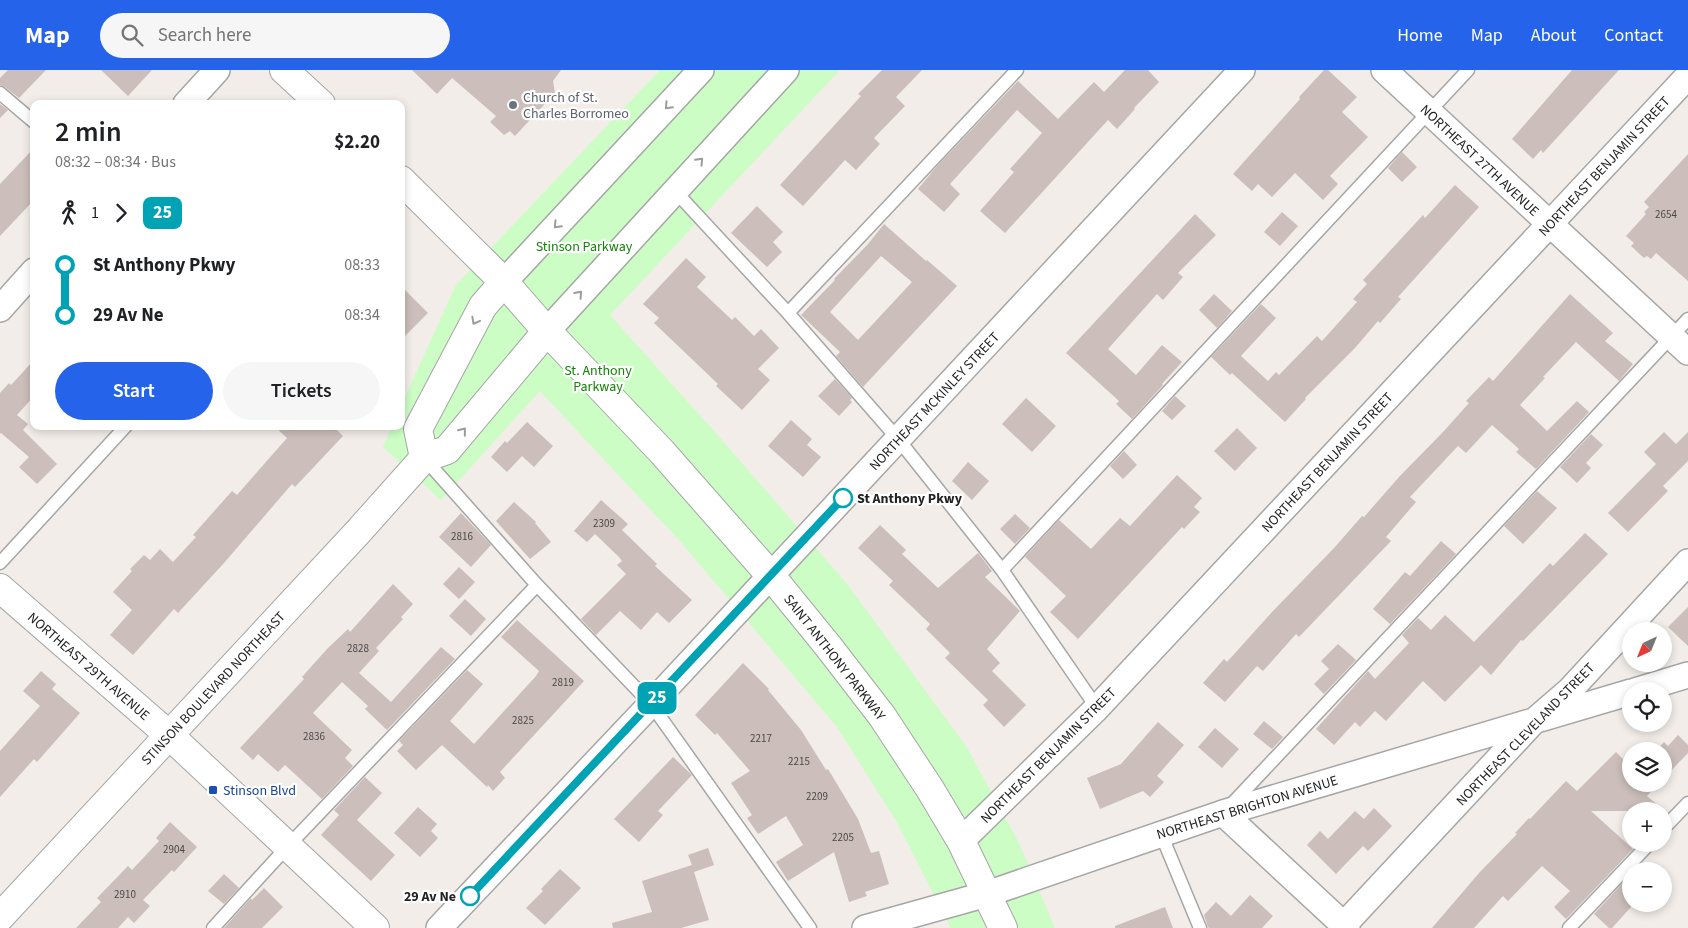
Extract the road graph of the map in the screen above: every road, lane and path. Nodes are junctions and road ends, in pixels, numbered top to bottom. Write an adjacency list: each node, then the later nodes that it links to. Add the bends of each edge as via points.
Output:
1 (217, 70): 11 (street)
2 (284, 70): 12 (street)
3 (701, 70): 19 (street, one-way to 19)
4 (786, 70): 16 (street, one-way to 4)
5 (1017, 70): 21 (lane)
6 (1242, 70): 25 (street, NORTHEAST MCKINLEY STREET)
7 (1384, 70): 13 (street, NORTHEAST 27TH AVENUE)
8 (1468, 70): 13 (lane)
9 (1688, 76): 17 (street, NORTHEAST BENJAMIN STREET)
10 (0, 93): 14 (lane)
11 (190, 100)
12 (317, 100)
13 (1428, 112): 17 (street, NORTHEAST 27TH AVENUE); 29 (lane)
14 (30, 119)
15 (405, 184): 19 (street, SAINT ANTHONY PARKWAY)
16 (674, 190): 21 (lane); 22 (street, one-way to 16)
17 (1549, 224): 23 (street, NORTHEAST 27TH AVENUE); 37 (street, NORTHEAST BENJAMIN STREET)
18 (30, 275): 20 (street)
19 (504, 282): 22 (street, SAINT ANTHONY PARKWAY); 26 (street, one-way to 26, via 483,306 418,429)
20 (0, 309)
21 (788, 313): 25 (lane)
22 (547, 331): 26 (street, STINSON BOULEVARD NORTHEAST, one-way to 22, via 447,450); 30 (street, SAINT ANTHONY PARKWAY, via 662,452)
23 (1682, 336): 41 (lane)
24 (122, 430): 28 (lane)
25 (898, 439): 29 (lane); 30 (street, NORTHEAST MCKINLEY STREET)
26 (424, 458): 31 (lane); 39 (street, STINSON BOULEVARD NORTHEAST)
27 (1688, 562): 38 (street, NORTHEAST CLEVELAND STREET, via 1570,690)
28 (0, 563)
29 (1002, 570): 37 (lane)
30 (771, 576): 36 (street, NORTHEAST MCKINLEY STREET); 44 (street, SAINT ANTHONY PARKWAY, via 882,716)
31 (537, 585): 36 (lane); 45 (lane)
32 (0, 588): 39 (street, NORTHEAST 29TH AVENUE)
33 (1688, 675): 34 (street)
34 (1665, 682)
35 (1622, 695): 38 (street, NORTHEAST BRIGHTON AVENUE)
36 (651, 704): 52 (street, NORTHEAST MCKINLEY STREET); 53 (lane)
37 (1097, 708): 44 (street, NORTHEAST BENJAMIN STREET)
38 (1533, 722): 41 (street, NORTHEAST BRIGHTON AVENUE); 49 (street, NORTHEAST CLEVELAND STREET)
39 (169, 735): 45 (street, NORTHEAST 29TH AVENUE); 48 (street, STINSON BOULEVARD NORTHEAST)
40 (1688, 803): 42 (lane)
41 (1223, 812): 43 (street, NORTHEAST BRIGHTON AVENUE); 49 (street)
42 (1672, 820)
43 (1161, 834): 47 (street, NORTHEAST BRIGHTON AVENUE); 56 (lane)
44 (961, 841): 47 (street, SAINT ANTHONY PARKWAY)
45 (288, 846): 50 (lane); 51 (street, NORTHEAST 29TH AVENUE)
46 (1641, 852): 57 (lane)
47 (987, 894): 54 (street, NORTHEAST BRIGHTON AVENUE); 55 (street, SAINT ANTHONY PARKWAY)
48 (0, 917)
49 (1344, 927)
50 (213, 928)
51 (375, 928)
52 (439, 928)
53 (810, 928)
54 (865, 928)
55 (1003, 928)
56 (1200, 928)
57 (1570, 928)

